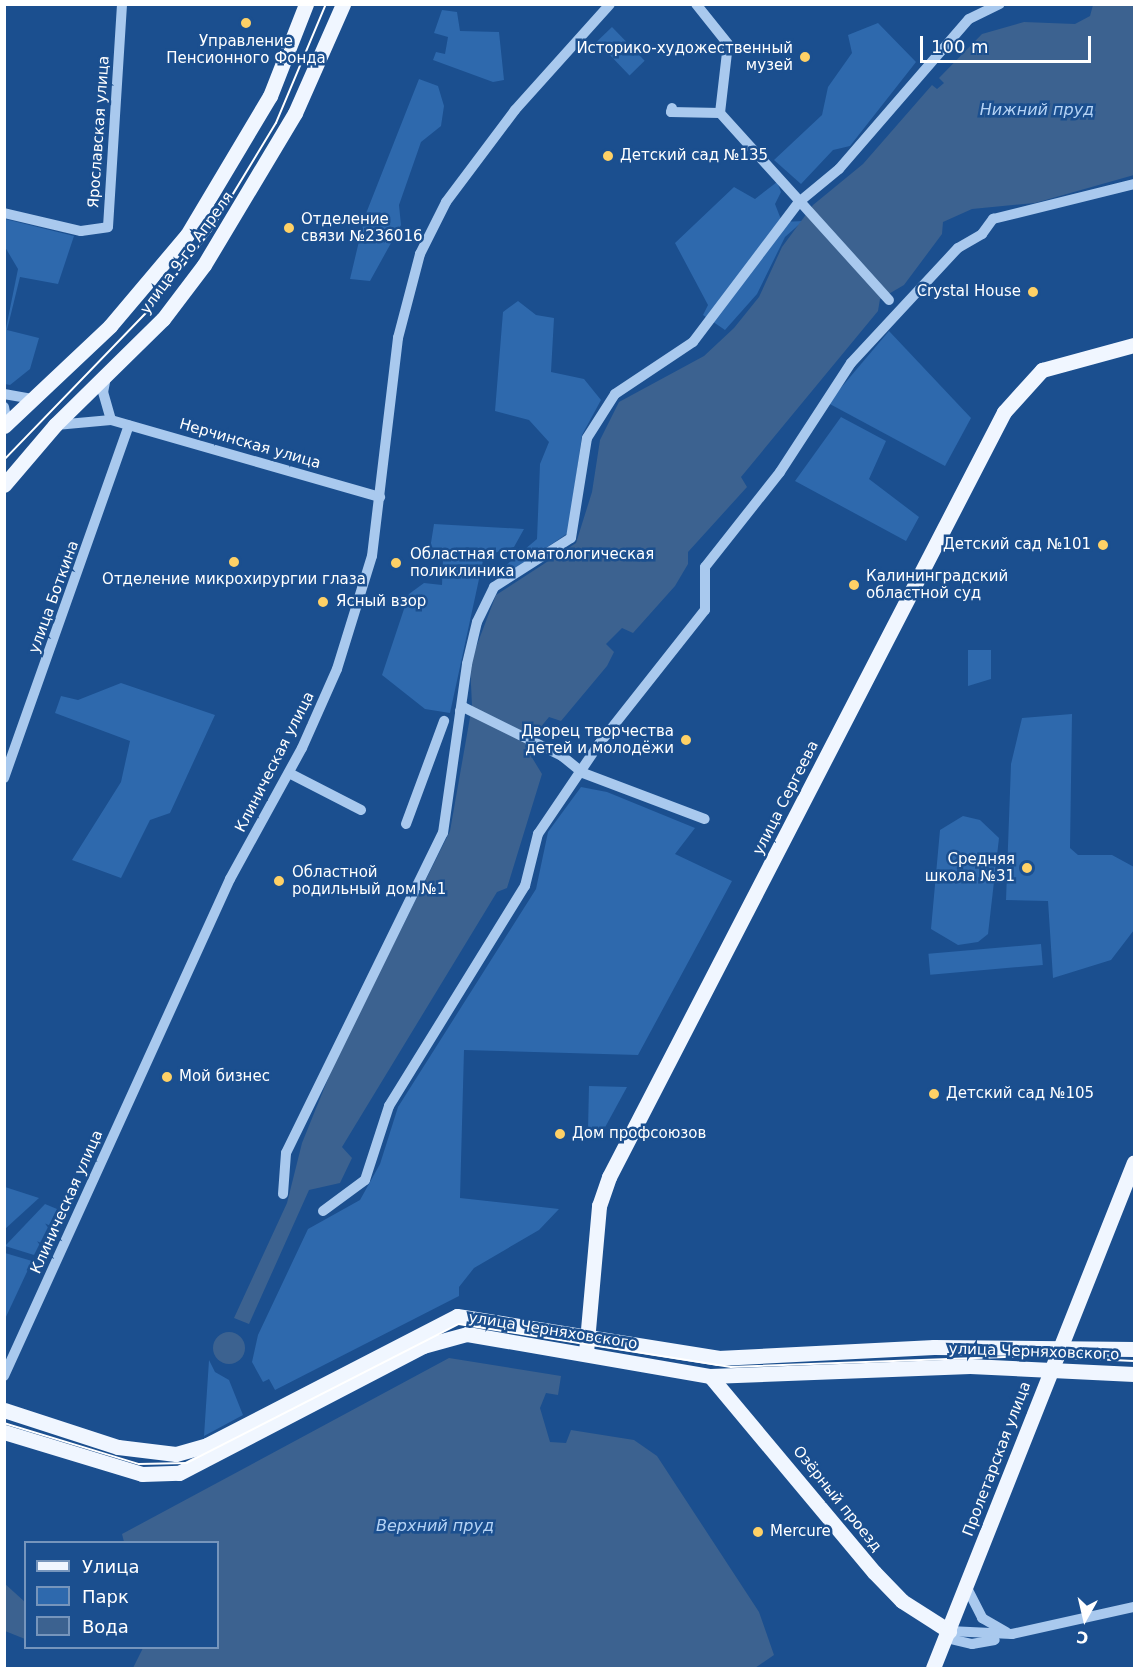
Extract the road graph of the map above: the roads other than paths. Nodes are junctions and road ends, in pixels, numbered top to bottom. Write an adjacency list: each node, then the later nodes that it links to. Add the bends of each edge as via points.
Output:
1 (122, 4): 11 (street, Ярославская улица, via 108,227 81,231)
2 (306, 4): 16 (main road, улица 9-го Апреля, via 270,96 187,235 117,319)
3 (343, 4): 14 (main road, улица 9-го Апреля, via 295,113 240,213 163,319)
4 (610, 4): 23 (street, Клиническая улица, via 515,110 446,202 420,254 398,338)
5 (696, 4): 8 (street, via 728,44)
6 (1000, 4): 10 (street, via 969,20)
7 (672, 108): 8 (street)
8 (720, 113): 10 (street)
9 (1134, 184): 26 (street, via 993,219 982,234 958,248 851,363 780,472 719,546 705,567 705,610 599,744)
10 (804, 206): 12 (street); 24 (street, via 693,342 615,394 587,438 571,538 494,587 477,622)
11 (4, 213)
12 (889, 300)
13 (1134, 345): 34 (main road, улица Сергеева, via 1042,370 1004,412 609,1177 599,1206)
14 (106, 377): 18 (street, via 105,402); 20 (main road, улица 9-го Апреля)
15 (4, 394): 16 (street)
16 (31, 399): 19 (main road, улица 9-го Апреля)
17 (4, 407): 19 (street)
18 (111, 420): 20 (street); 21 (street, Нерчинская улица)
19 (6, 424)
20 (55, 425): 22 (main road, улица 9-го Апреля)
21 (129, 425): 23 (street, Нерчинская улица); 27 (street, улица Боткина)
22 (4, 485)
23 (380, 497): 25 (street, Клиническая улица, via 372,556 337,669)
24 (462, 707): 26 (street, via 562,756); 30 (street, via 449,721); 32 (street, via 443,833 286,1154)
25 (289, 773): 28 (street); 40 (street, Клиническая улица, via 230,879)
26 (583, 773): 29 (street); 33 (street, via 538,834 525,886 389,1106 365,1180)
27 (4, 778)
28 (361, 810)
29 (705, 819)
30 (406, 824)
31 (1134, 1162): 35 (main road, Пролетарская улица)
32 (283, 1194)
33 (323, 1211)
34 (588, 1334): 35 (main road, улица Черняховского, via 735,1358); 37 (main road, улица Сергеева); 42 (main road, улица Черняховского, via 476,1316 446,1319 207,1445 176,1454 118,1447)
35 (1060, 1345): 36 (main road, улица Черняховского); 38 (main road, Пролетарская улица)
36 (1134, 1349)
37 (586, 1352): 41 (main road, улица Черняховского); 43 (main road, улица Черняховского, via 482,1336 441,1339 223,1454 162,1476 76,1456)
38 (1051, 1368): 39 (main road, улица Черняховского); 41 (main road, улица Черняховского); 44 (main road, Пролетарская улица)
39 (1134, 1374)
40 (4, 1376)
41 (710, 1376): 46 (main road, Озёрный проезд, via 902,1601)
42 (4, 1410)
43 (4, 1432)
44 (967, 1588): 46 (main road, Пролетарская улица); 47 (street, via 982,1618)
45 (1134, 1607): 47 (street)
46 (944, 1631): 47 (street); 48 (main road, Пролетарская улица)
47 (1012, 1634)
48 (933, 1668)

